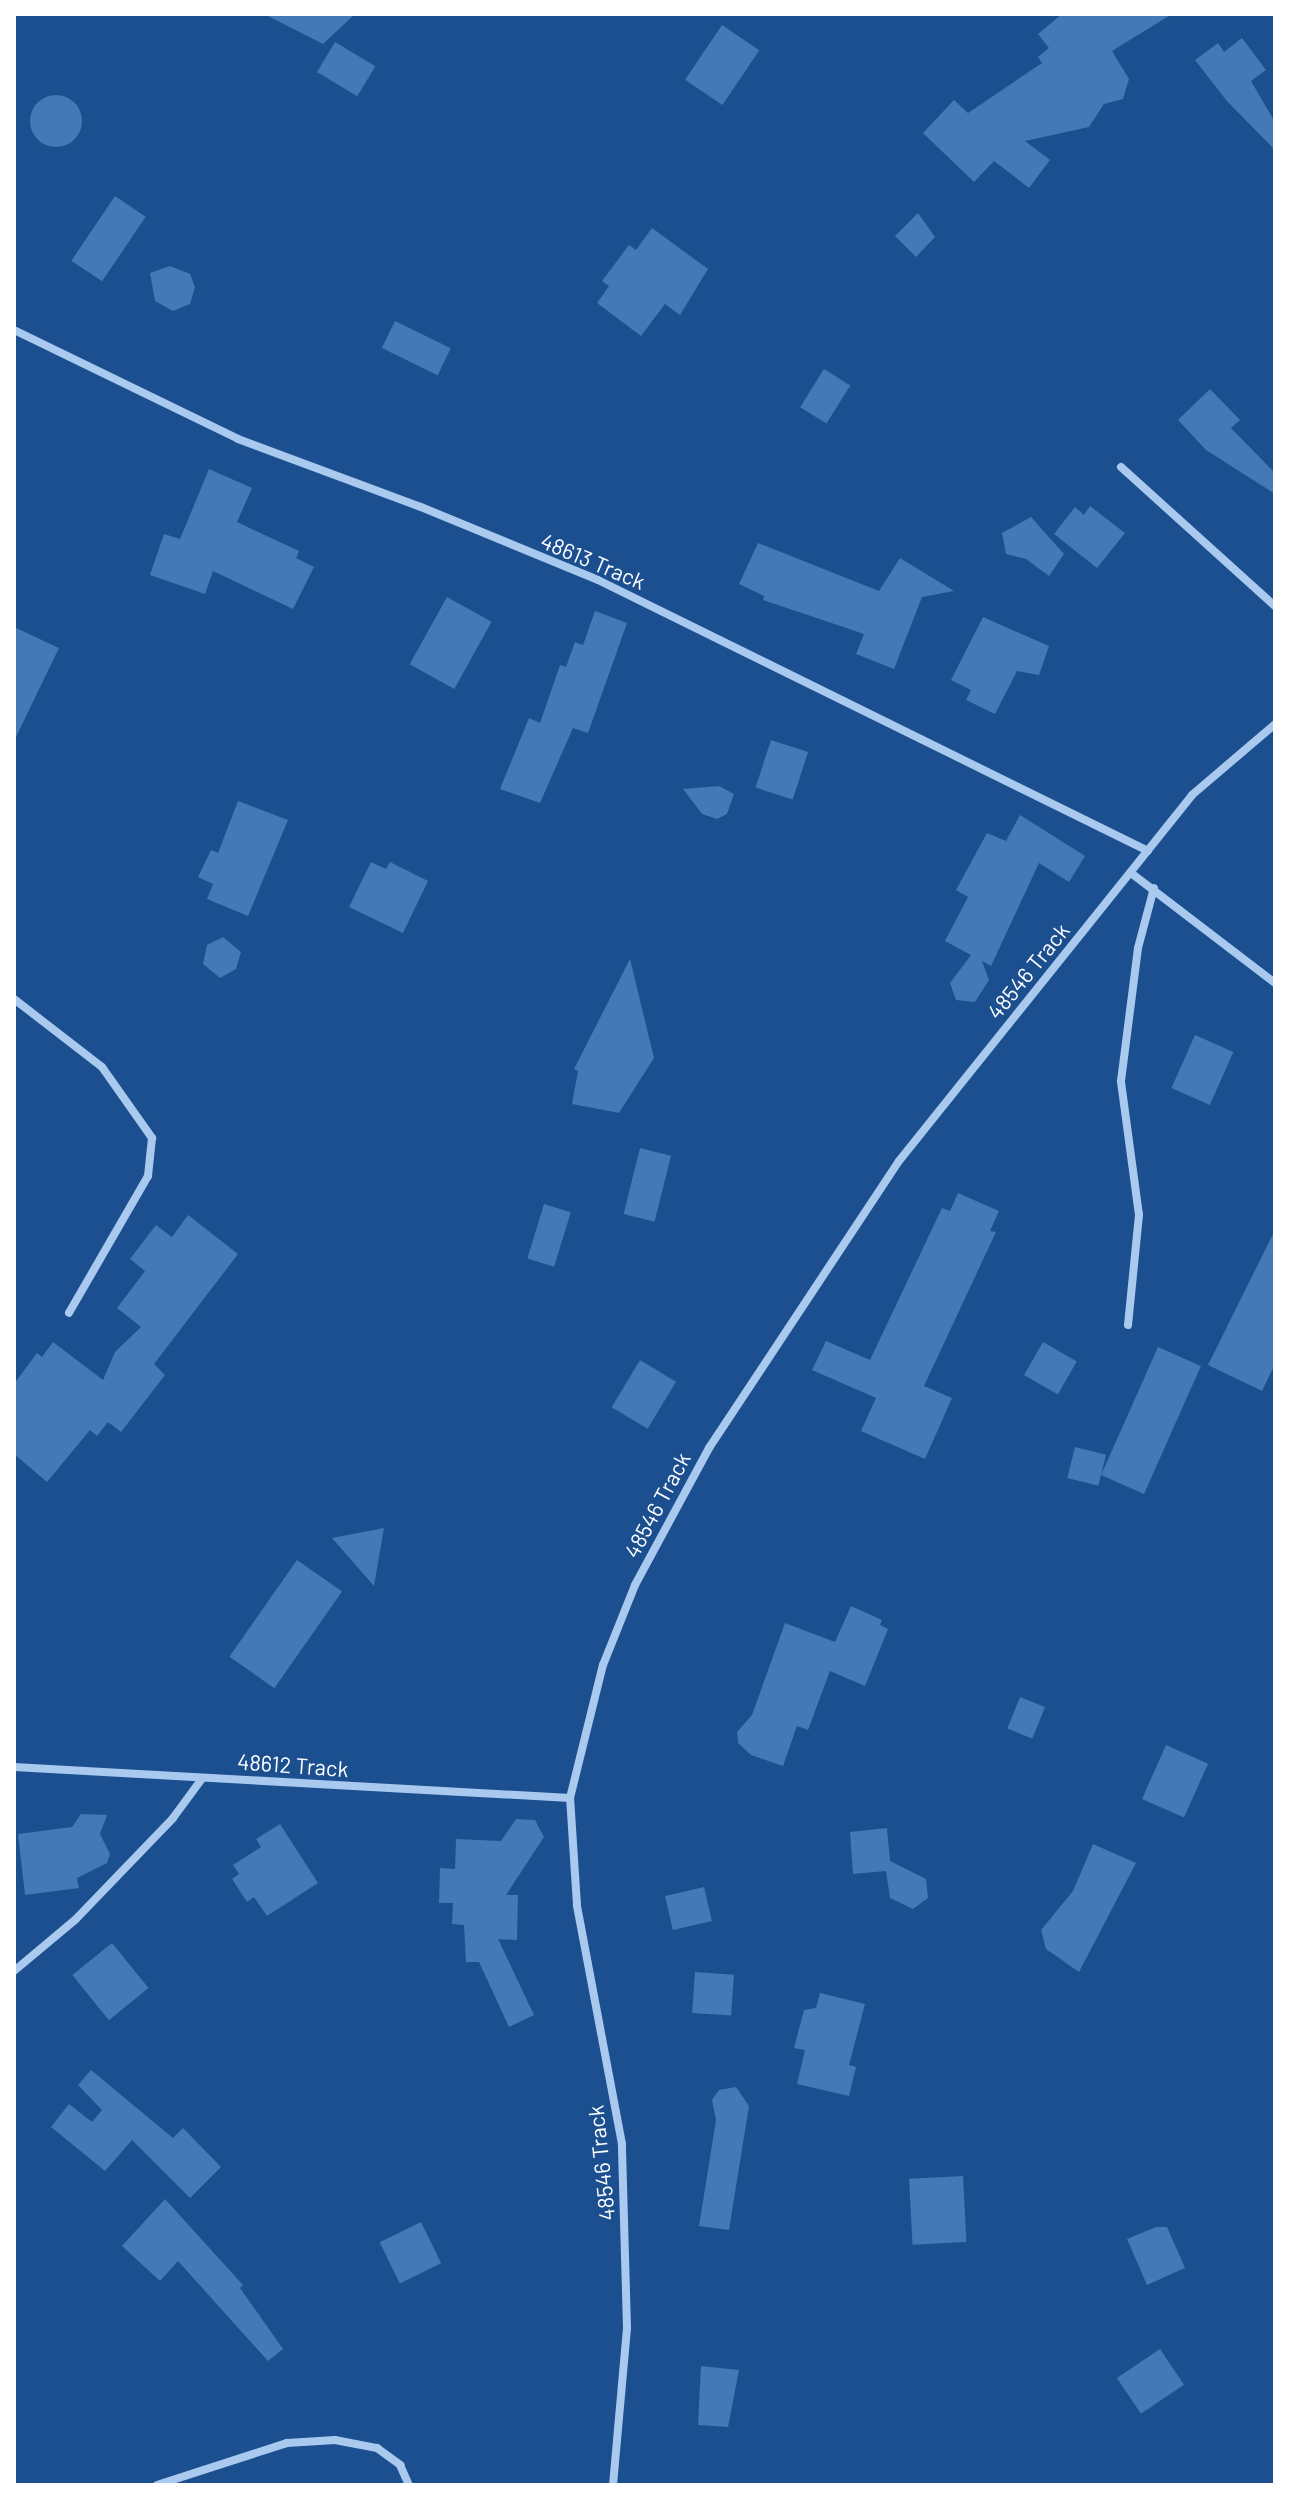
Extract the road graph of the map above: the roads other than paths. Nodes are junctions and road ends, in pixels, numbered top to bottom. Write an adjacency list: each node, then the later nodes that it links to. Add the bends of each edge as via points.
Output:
1 (14, 330): 5 (street, 48613 Track, via 238,439 598,580)
2 (1121, 467): 3 (street)
3 (1275, 606)
4 (1275, 724): 5 (street, 48546 Track, via 1192,795)
5 (1148, 851): 6 (street, 48546 Track)
6 (1131, 873): 7 (street); 14 (street, 48546 Track, via 899,1161 709,1448 666,1522 619,1625 588,1717)
7 (1154, 888): 8 (street); 11 (street, via 1138,948 1121,1081 1139,1215)
8 (1275, 983)
9 (14, 999): 10 (street, via 46,1018 102,1067 152,1138 148,1176)
10 (69, 1313)
11 (1128, 1325)
12 (14, 1767): 13 (street, 48612 Track)
13 (201, 1780): 14 (street, 48612 Track, via 257,1777 423,1793); 15 (street, via 173,1818 75,1920)
14 (570, 1798): 18 (street, 48546 Track, via 577,1905 622,2144 627,2328)
15 (14, 1971)
16 (157, 2485): 17 (street, via 287,2443 335,2440 377,2448 400,2465)
17 (409, 2485)
18 (613, 2485)

